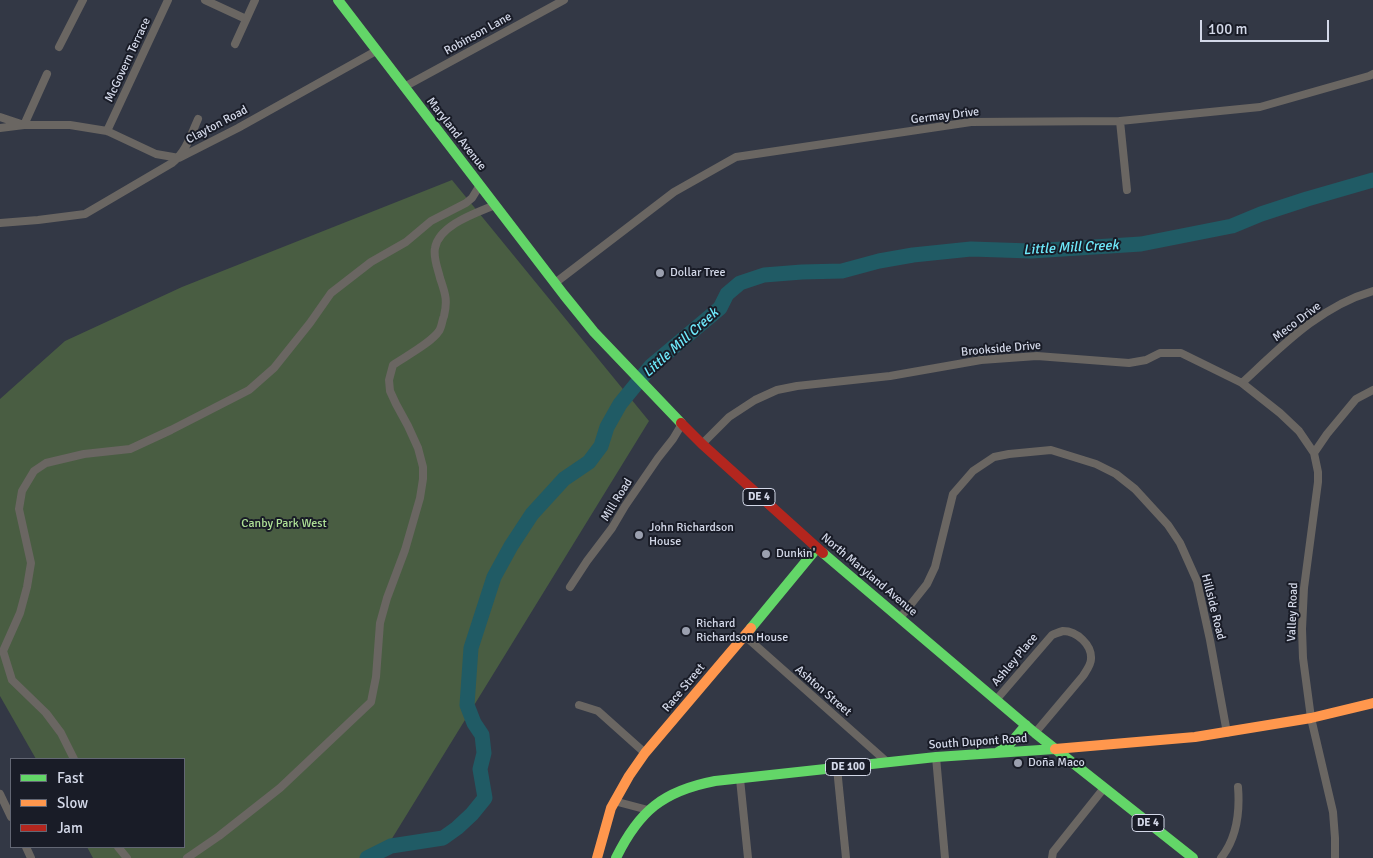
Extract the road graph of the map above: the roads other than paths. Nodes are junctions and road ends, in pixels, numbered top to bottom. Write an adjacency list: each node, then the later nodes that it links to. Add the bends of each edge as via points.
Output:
1 (83, 0): 9 (street)
2 (168, 0): 19 (street, McGovern Terrace)
3 (205, 0): 7 (street)
4 (255, 0): 7 (street)
5 (338, 0): 10 (main road, Maryland Avenue / DE 4)
6 (564, 0): 13 (street, Robinson Lane)
7 (246, 19): 8 (street)
8 (235, 44)
9 (59, 47)
10 (376, 51): 13 (main road, Maryland Avenue / DE 4); 20 (street, Clayton Road)
11 (47, 74): 17 (street)
12 (1373, 74): 16 (street, Germay Drive, via 1260,107)
13 (404, 87): 21 (main road, Maryland Avenue / DE 4)
14 (0, 117): 17 (street, Clayton Road)
15 (198, 119): 20 (street)
16 (1120, 121): 22 (street); 25 (street, Germay Drive, via 972,122 736,157 674,192)
17 (24, 125): 18 (street); 19 (street, Clayton Road, via 70,125)
18 (0, 128)
19 (107, 130): 20 (street, Clayton Road, via 156,154)
20 (179, 158): 24 (street, via 85,214)
21 (480, 185): 23 (main road, Maryland Avenue / DE 4); 46 (street, via 472,198 431,221 332,293 274,368 249,390 130,449 84,454 46,463 34,471 22,491 19,509 31,563 27,587 20,613 3,651 12,680 46,713)
22 (1127, 190)
23 (495, 205): 25 (main road, Maryland Avenue / DE 4); 59 (street, via 456,223 438,240 434,253 446,306 440,330 393,365 391,370 390,391 418,448 423,467 420,498 380,623 371,702 280,788)
24 (0, 223)
25 (555, 283): 29 (main road, North Maryland Avenue / DE 4, via 594,332)
26 (1373, 291): 27 (street, Meco Drive, via 1324,313 1293,335)
27 (1242, 384): 30 (street, Brookside Drive, via 1182,353 1160,353 1129,363 1037,356 981,360 890,376 778,390 729,417); 31 (street, Brookside Drive, via 1299,431)
28 (1373, 390): 31 (street, via 1356,399)
29 (682, 424): 30 (main road, North Maryland Avenue / DE 4); 33 (street, Mill Road)
30 (702, 444): 32 (main road, North Maryland Avenue / DE 4)
31 (1314, 453): 39 (street, Valley Road, via 1318,482 1302,629)
32 (817, 548): 34 (main road, North Maryland Avenue / DE 4); 35 (main road, Race Street)
33 (570, 587)
34 (900, 618): 36 (main road, North Maryland Avenue / DE 4); 42 (street, Hillside Road, via 931,576 953,494 973,470 994,457 1051,450 1096,464 1135,489 1180,543 1197,581)
35 (745, 636): 44 (main road, Race Street); 48 (street, Ashton Street)
36 (996, 700): 40 (main road, North Maryland Avenue / DE 4); 41 (street, Ashley Place, via 1052,635 1064,631 1081,638 1090,649 1092,661)
37 (1373, 703): 39 (main road, South Dupont Road)
38 (578, 705): 44 (street, via 598,711)
39 (1310, 718): 42 (main road, South Dupont Road); 68 (street, Valley Road, via 1333,812)
40 (1026, 725): 41 (main road, North Maryland Avenue / DE 4); 45 (main road, via 1008,746)
41 (1036, 733): 43 (main road, North Maryland Avenue / DE 4)
42 (1227, 733): 43 (main road, South Dupont Road)
43 (1055, 749): 45 (main road, South Dupont Road / DE 100); 52 (main road, North Maryland Avenue / DE 4)
44 (645, 753): 54 (main road, Race Street)
45 (994, 754): 47 (main road, South Dupont Road / DE 100)
46 (74, 758)
47 (936, 758): 48 (main road, South Dupont Road / DE 100); 64 (street)
48 (887, 762): 49 (main road, South Dupont Road / DE 100)
49 (837, 768): 50 (main road, South Dupont Road / DE 100); 63 (street)
50 (740, 779): 55 (main road, South Dupont Road / DE 100, via 690,786 674,792); 62 (street)
51 (1238, 787): 67 (street, via 1234,836)
52 (1104, 788): 65 (street, via 1053,852); 66 (main road, North Maryland Avenue / DE 4)
53 (0, 794): 56 (street)
54 (614, 802): 55 (street); 60 (main road)
55 (648, 810): 61 (main road, South Dupont Road / DE 100, via 629,832)
56 (10, 815)
57 (119, 848): 58 (street)
58 (127, 858)
59 (187, 858)
60 (597, 858)
61 (616, 858)
62 (748, 858)
63 (846, 858)
64 (945, 858)
65 (1052, 858)
66 (1193, 858)
67 (1221, 858)
68 (1335, 858)

